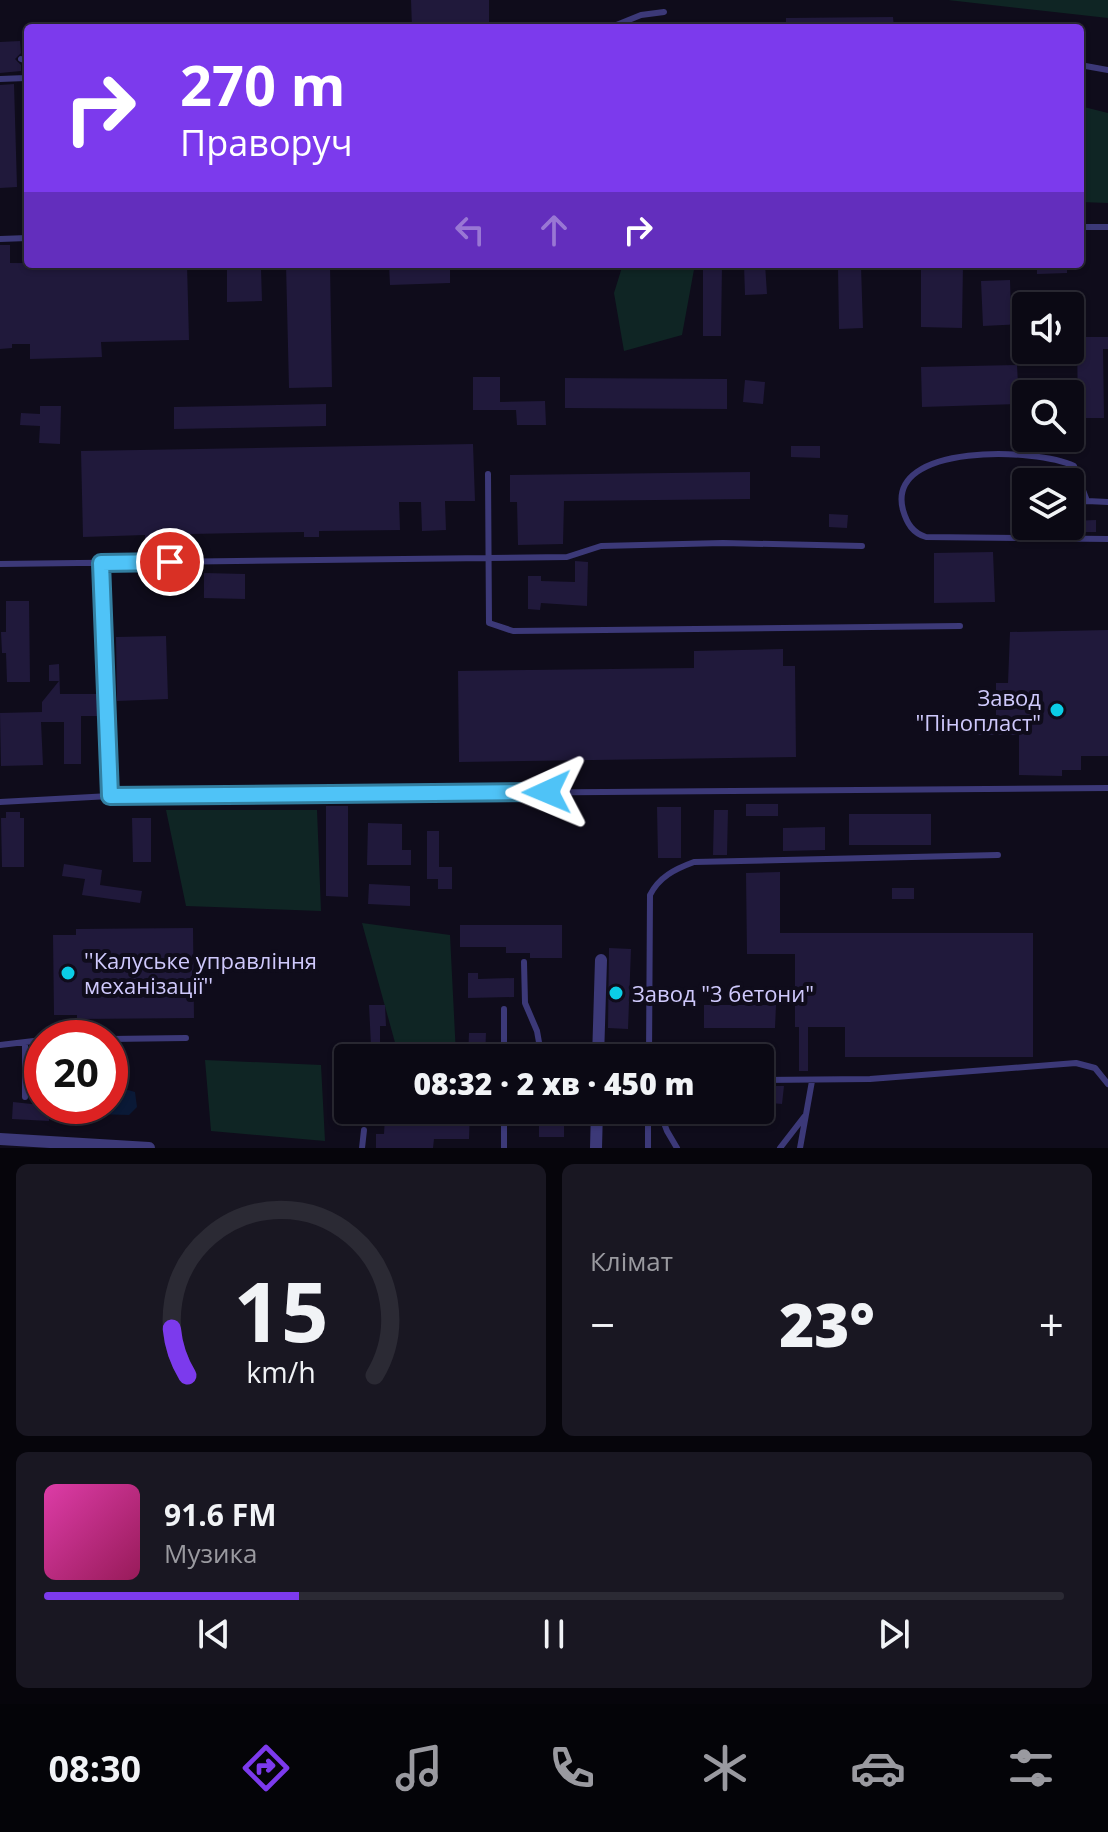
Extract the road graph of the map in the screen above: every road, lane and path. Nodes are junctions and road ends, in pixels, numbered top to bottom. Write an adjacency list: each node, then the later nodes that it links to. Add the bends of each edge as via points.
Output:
1 (664, 12): 2 (lane)
2 (619, 24)
3 (1084, 66): 4 (lane)
4 (1108, 70)
5 (24, 76): 6 (lane)
6 (0, 79)
7 (1084, 227): 8 (lane)
8 (1108, 227)
9 (24, 238): 10 (lane)
10 (0, 239)
11 (488, 474): 17 (lane)
12 (1087, 501): 13 (lane); 14 (lane); 15 (lane, via 1074,466 1064,461 985,453 938,463 916,474 903,489 901,503 910,527 926,537)
13 (1084, 502)
14 (1108, 502)
15 (1108, 539)
16 (862, 546): 17 (lane, via 601,546 567,557)
17 (488, 558): 18 (lane); 20 (lane, via 489,623 513,631)
18 (101, 563): 19 (lane); 22 (lane)
19 (0, 564)
20 (960, 626)
21 (1108, 788): 22 (lane)
22 (110, 796): 23 (lane)
23 (0, 802)
24 (998, 855): 34 (lane, via 694,862 677,868 650,895)
25 (601, 960): 33 (street)
26 (524, 962): 32 (lane, via 525,1003)
27 (504, 1009): 31 (lane)
28 (186, 1038): 29 (lane)
29 (128, 1039)
30 (24, 1042): 35 (lane)
31 (504, 1044)
32 (539, 1044)
33 (598, 1044)
34 (649, 1044)
35 (0, 1045)
36 (774, 1080): 37 (lane)
37 (812, 1081): 38 (lane, via 1076,1063 1095,1068); 39 (lane)
38 (1108, 1084)
39 (806, 1114): 52 (lane); 53 (lane)
40 (504, 1124): 48 (lane)
41 (597, 1124): 49 (street)
42 (648, 1124): 50 (lane)
43 (664, 1124): 51 (lane)
44 (364, 1130): 47 (lane)
45 (0, 1139): 46 (street)
46 (149, 1148)
47 (362, 1148)
48 (504, 1148)
49 (596, 1148)
50 (648, 1148)
51 (677, 1148)
52 (780, 1148)
53 (800, 1148)

